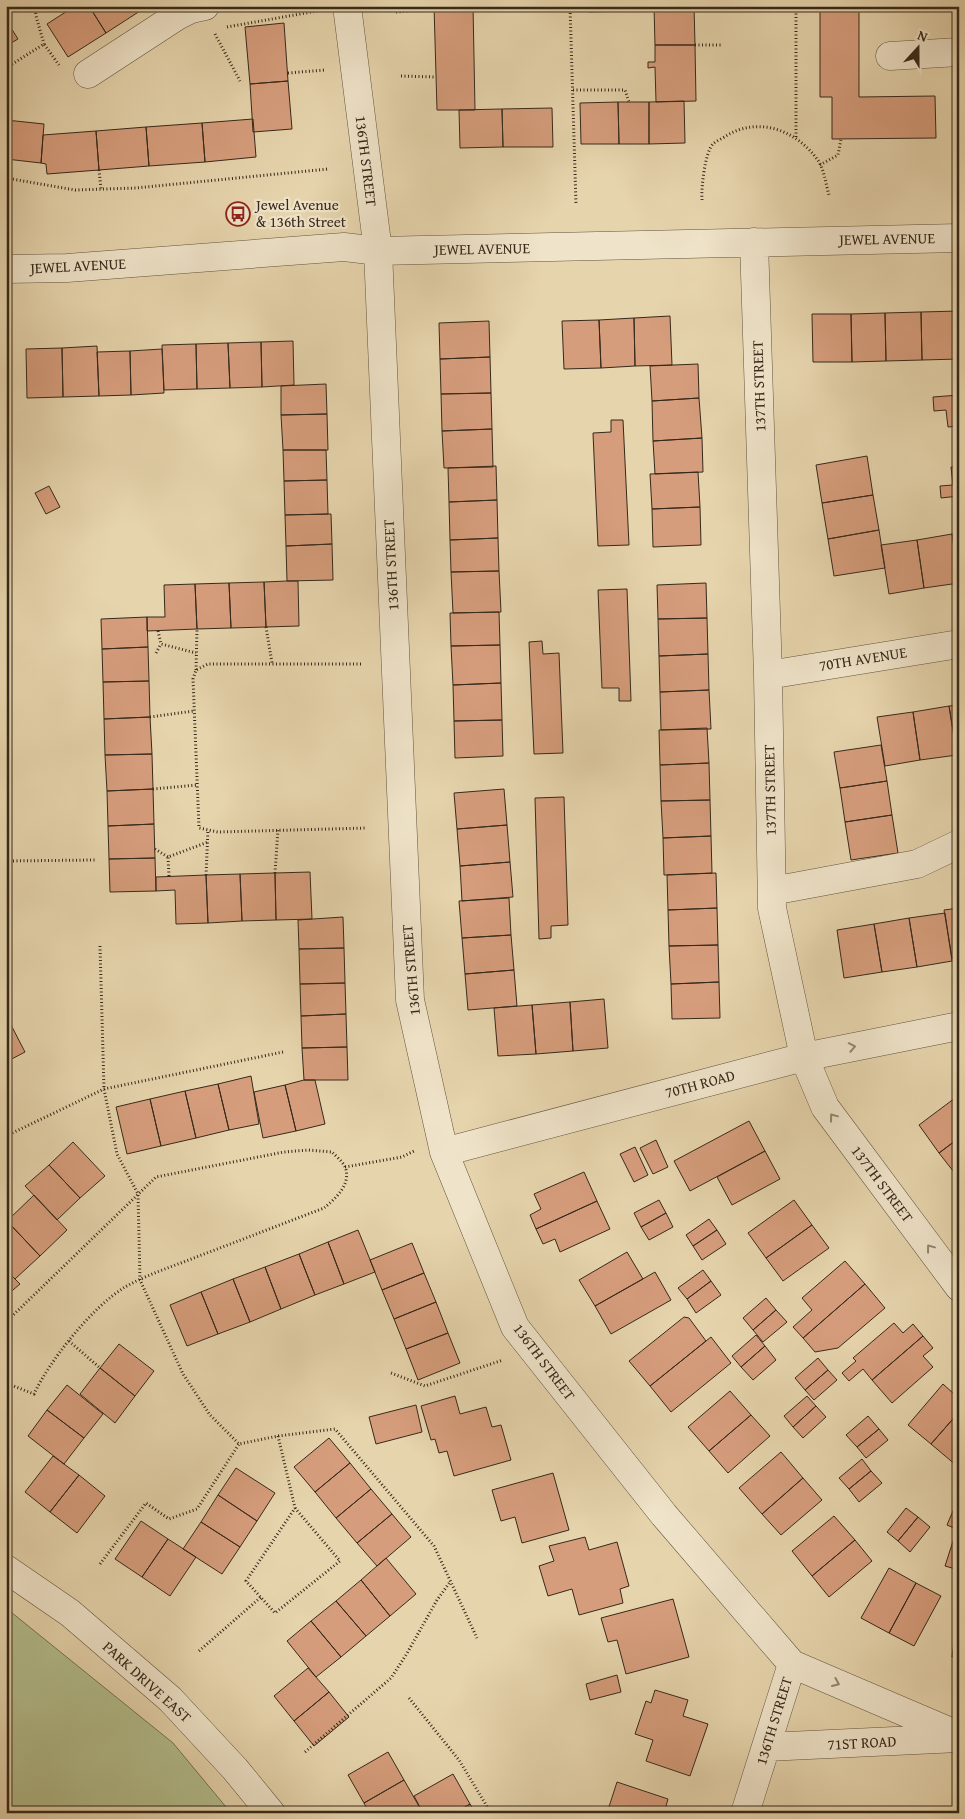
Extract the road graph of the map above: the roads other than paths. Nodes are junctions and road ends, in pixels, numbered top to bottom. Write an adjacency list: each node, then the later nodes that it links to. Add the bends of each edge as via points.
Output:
1 (335, 8): 8 (street, 136TH STREET)
2 (209, 18): 5 (street, via 191,9)
3 (959, 52): 4 (street)
4 (890, 56)
5 (76, 70)
6 (959, 238): 7 (street, JEWEL AVENUE)
7 (754, 242): 8 (street, JEWEL AVENUE); 11 (street, 137TH STREET)
8 (378, 251): 9 (street, JEWEL AVENUE, via 344,247 67,268); 16 (street, 136TH STREET, via 410,1000)
9 (6, 269)
10 (959, 644): 11 (street, 70TH AVENUE)
11 (768, 675): 13 (street, 137TH STREET)
12 (959, 844): 13 (street, via 917,864)
13 (772, 891): 15 (street, 137TH STREET, via 772,908)
14 (959, 1026): 15 (street, 70TH ROAD, one-way to 14)
15 (804, 1057): 16 (street, 70TH ROAD); 17 (street, 137TH STREET, one-way to 15, via 825,1107)
16 (443, 1145): 19 (street, 136TH STREET, via 515,1327 664,1515)
17 (959, 1287)
18 (6, 1569): 22 (street, PARK DRIVE EAST, via 70,1613 170,1699 235,1768)
19 (792, 1664): 20 (street, 71ST ROAD, one-way to 20); 21 (street, 136TH STREET)
20 (959, 1737): 21 (street, 71ST ROAD)
21 (766, 1747): 23 (street, 136TH STREET)
22 (270, 1813)
23 (745, 1813)

